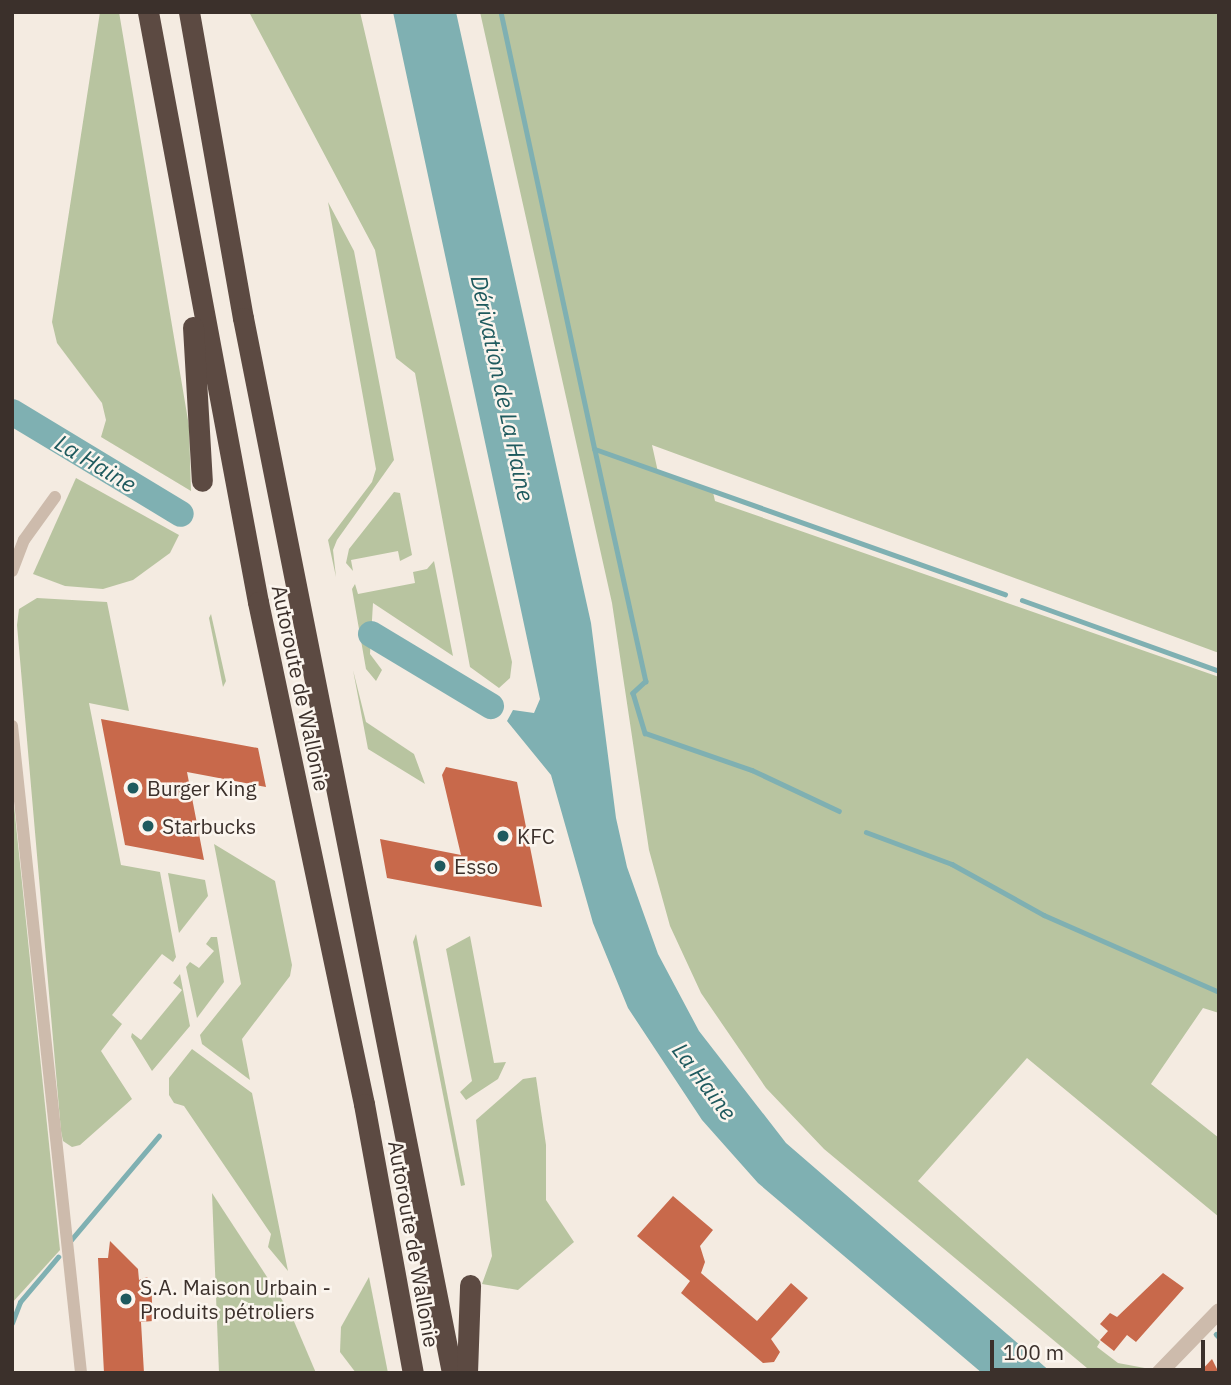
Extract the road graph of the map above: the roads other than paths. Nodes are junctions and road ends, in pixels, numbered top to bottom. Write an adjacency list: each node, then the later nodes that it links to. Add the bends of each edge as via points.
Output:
1 (148, 12): 3 (highway, Autoroute de Wallonie)
2 (189, 12): 12 (highway, Autoroute de Wallonie, via 243,318)
3 (193, 268): 4 (highway); 11 (highway, Autoroute de Wallonie, via 364,1104)
4 (202, 481)
5 (55, 498): 6 (street, via 24,540)
6 (12, 570)
7 (12, 726): 10 (street)
8 (470, 1285): 13 (highway)
9 (1219, 1311): 14 (street)
10 (81, 1373)
11 (413, 1373)
12 (452, 1373)
13 (467, 1373)
14 (1159, 1373)

